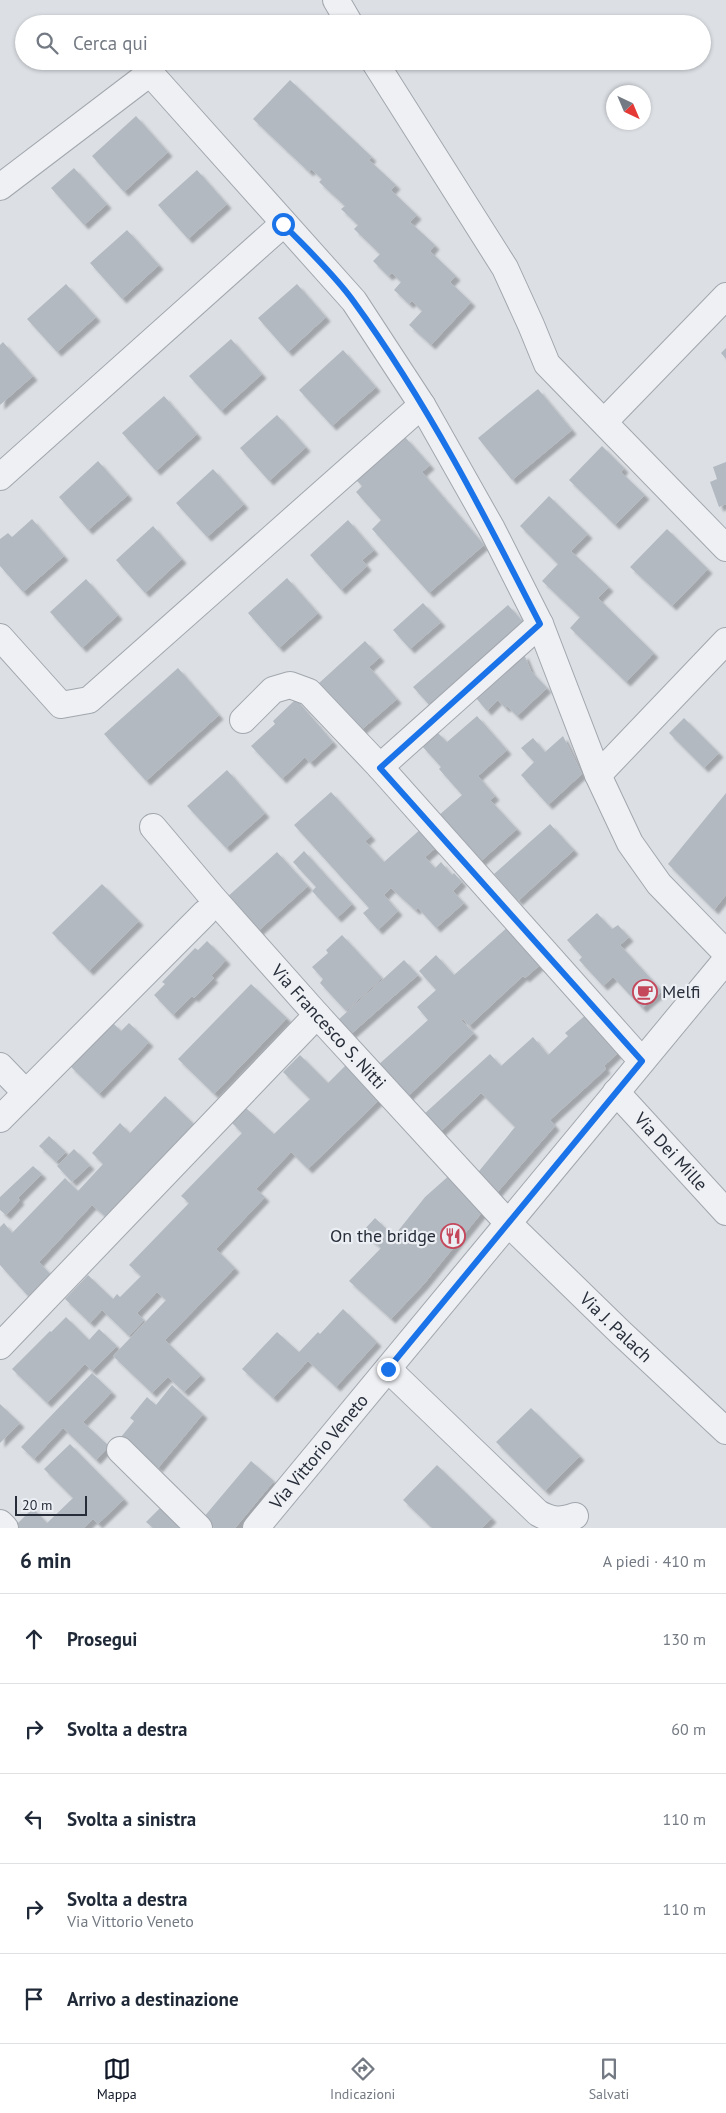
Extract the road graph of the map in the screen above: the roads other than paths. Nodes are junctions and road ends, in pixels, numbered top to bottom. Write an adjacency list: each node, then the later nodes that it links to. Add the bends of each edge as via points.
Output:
1 (336, 0): 2 (street)
2 (345, 15)
3 (380, 70): 8 (street, via 505,268 547,364)
4 (0, 187): 5 (street, via 150,73)
5 (283, 224): 7 (street, via 354,301); 9 (street)
6 (726, 296): 8 (street)
7 (422, 406): 11 (street, via 492,528); 12 (street, via 89,700 61,705)
8 (604, 422): 10 (street)
9 (0, 477)
10 (726, 548)
11 (540, 624): 15 (street); 16 (street)
12 (0, 637)
13 (726, 641): 16 (street)
14 (243, 720): 15 (street, via 273,690 290,685 303,689)
15 (380, 768): 22 (street)
16 (598, 774): 19 (street, via 630,843 659,884)
17 (153, 826): 21 (street, Via Francesco S. Nitti)
18 (205, 913): 25 (street)
19 (726, 954)
20 (726, 960): 22 (street, Via Vittorio Veneto)
21 (317, 1015): 28 (street, Via Francesco S. Nitti); 29 (street)
22 (642, 1061): 24 (street, Via Vittorio Veneto)
23 (0, 1066): 25 (street)
24 (616, 1092): 27 (street, Via Dei Mille); 28 (street, Via Vittorio Veneto)
25 (26, 1093): 26 (street)
26 (0, 1119)
27 (726, 1212)
28 (508, 1223): 30 (street, Via Vittorio Veneto); 31 (street, Via J. Palach)
29 (0, 1346)
30 (388, 1369): 33 (street, via 538,1513 548,1519); 35 (street, Via Vittorio Veneto)
31 (726, 1431)
32 (120, 1450): 37 (street)
33 (575, 1516)
34 (0, 1523): 36 (street)
35 (262, 1526)
36 (5, 1528)
37 (198, 1528)

